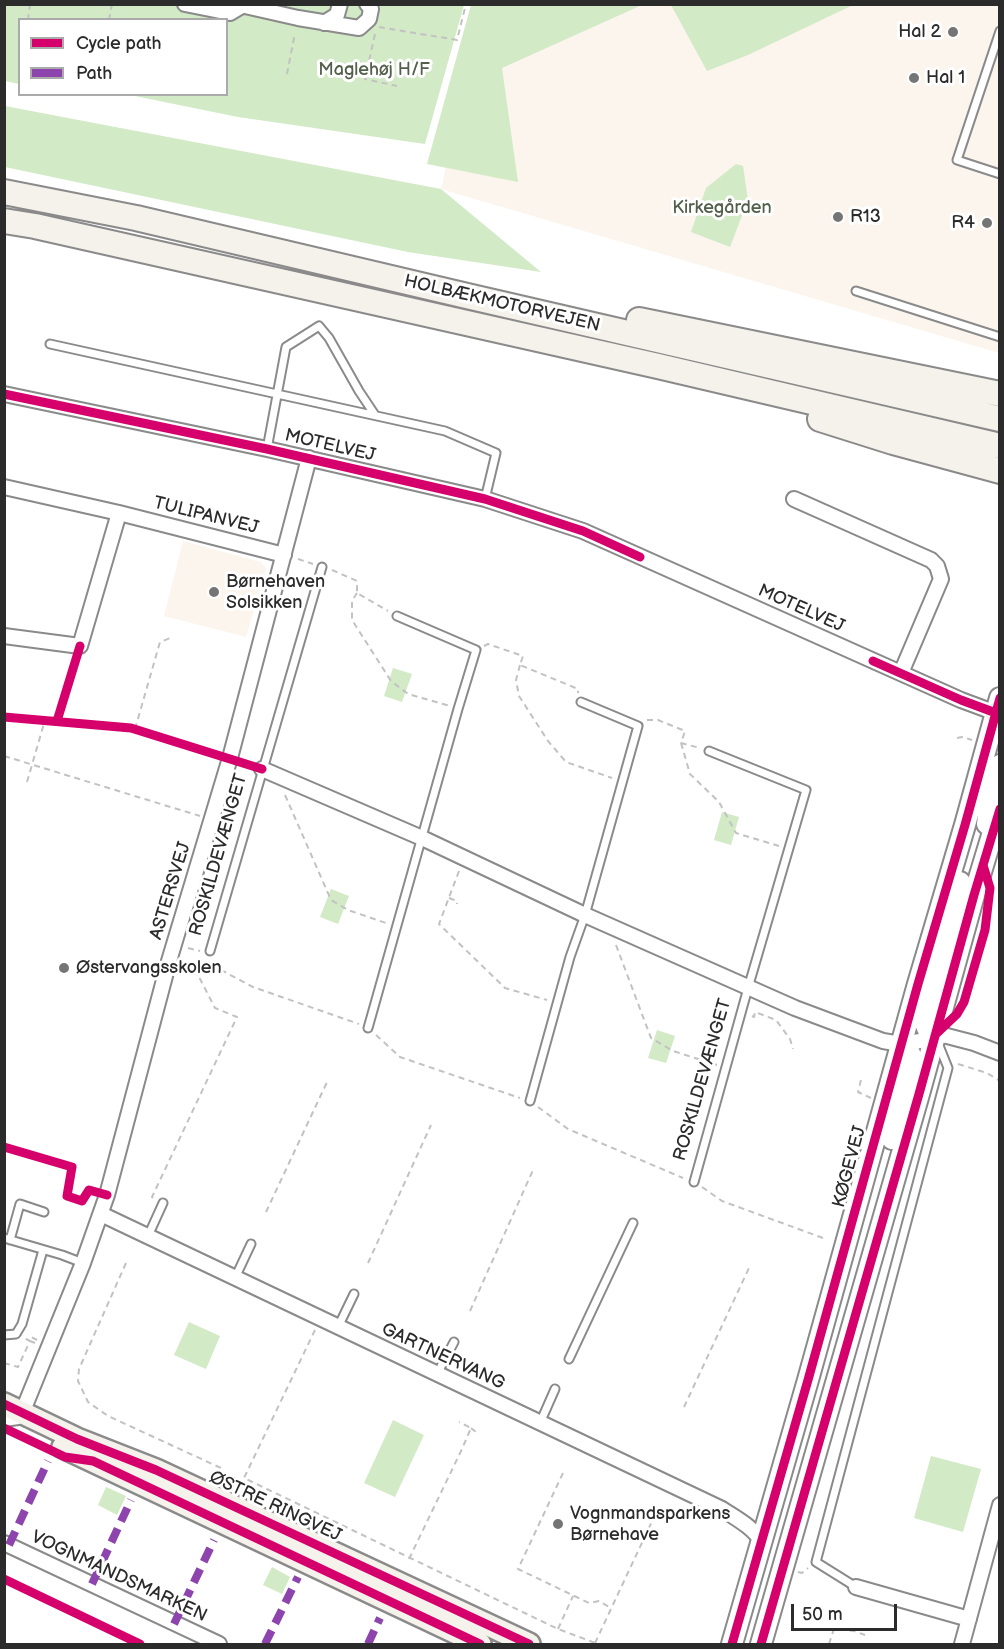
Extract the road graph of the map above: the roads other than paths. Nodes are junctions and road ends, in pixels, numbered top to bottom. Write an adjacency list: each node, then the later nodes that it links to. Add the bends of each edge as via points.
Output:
1 (185, 4): 4 (street, via 230,13)
2 (340, 4): 5 (street, via 337,15)
3 (367, 4): 5 (street, via 371,9 369,19 359,28)
4 (245, 5): 5 (street)
5 (324, 23)
6 (999, 31): 7 (lane, via 957,160)
7 (999, 174)
8 (4, 192): 11 (highway, HOLBÆKMOTORVEJEN, via 136,218)
9 (4, 221): 14 (highway, HOLBÆKMOTORVEJEN)
10 (856, 291): 12 (lane)
11 (467, 296): 17 (highway, via 654,322); 19 (highway, HOLBÆKMOTORVEJEN)
12 (999, 337)
13 (50, 344): 16 (lane)
14 (658, 366): 20 (highway, HOLBÆKMOTORVEJEN); 23 (highway, via 893,442)
15 (4, 394): 21 (street, MOTELVEJ)
16 (278, 394): 18 (lane); 18 (lane, via 286,347 319,326); 21 (lane)
17 (999, 394)
18 (375, 415): 25 (lane, via 445,431 496,453)
19 (999, 419)
20 (999, 446)
21 (267, 449): 22 (street, MOTELVEJ)
22 (309, 458): 25 (street, MOTELVEJ); 28 (street, ASTERSVEJ)
23 (999, 471)
24 (4, 487): 27 (street, TULIPANVEJ)
25 (485, 499): 32 (street, MOTELVEJ, via 583,531)
26 (794, 499): 32 (street, via 931,560 938,567 941,579)
27 (119, 513): 28 (street, TULIPANVEJ); 31 (street, via 80,646)
28 (284, 555): 53 (street, ASTERSVEJ)
29 (322, 567): 37 (lane, ROSKILDEVÆNGET)
30 (397, 616): 40 (lane, via 476,650)
31 (4, 636)
32 (901, 673): 34 (street, MOTELVEJ)
33 (581, 702): 42 (lane, via 638,726)
34 (999, 712): 39 (street, KØGEVEJ)
35 (709, 751): 44 (lane, via 806,790)
36 (999, 765): 41 (street, via 988,809)
37 (262, 769): 40 (street, ROSKILDEVÆNGET); 43 (lane, ROSKILDEVÆNGET)
38 (999, 809): 41 (street)
39 (965, 825): 46 (street, via 961,880 924,1019); 47 (street, KØGEVEJ)
40 (422, 838): 42 (street, ROSKILDEVÆNGET); 45 (lane)
41 (983, 863): 46 (street)
42 (585, 915): 44 (street, ROSKILDEVÆNGET); 49 (lane)
43 (210, 951)
44 (748, 988): 47 (street, ROSKILDEVÆNGET, via 870,1036); 50 (lane, ROSKILDEVÆNGET)
45 (368, 1028)
46 (935, 1035): 47 (street); 48 (street, via 960,1039); 55 (street); 74 (lane, via 948,1068 816,1562)
47 (901, 1044): 55 (street, via 909,1049 912,1064 883,1174); 72 (street, KØGEVEJ)
48 (998, 1053)
49 (530, 1101)
50 (694, 1182)
51 (163, 1203): 56 (lane)
52 (44, 1212): 57 (lane, via 20,1204)
53 (101, 1214): 56 (street, GARTNERVANG); 60 (street, ASTERSVEJ)
54 (633, 1223): 66 (lane)
55 (879, 1231): 80 (street)
56 (147, 1236): 61 (street, GARTNERVANG)
57 (7, 1239): 59 (lane)
58 (251, 1244): 61 (lane)
59 (44, 1250): 60 (lane); 64 (lane, via 22,1324 16,1334)
60 (83, 1263): 69 (street, ASTERSVEJ)
61 (235, 1278): 63 (street, GARTNERVANG)
62 (354, 1293): 63 (lane)
63 (338, 1327): 67 (street, GARTNERVANG)
64 (4, 1335)
65 (454, 1341): 67 (lane)
66 (569, 1359)
67 (437, 1374): 70 (street, GARTNERVANG)
68 (555, 1389): 70 (lane)
69 (9, 1414): 77 (main road, ØSTRE RINGVEJ); 78 (main road, ØSTRE RINGVEJ, via 156,1470)
70 (540, 1423): 72 (street, GARTNERVANG, via 722,1509 751,1529)
71 (999, 1505): 75 (street)
72 (762, 1542): 79 (street, KØGEVEJ)
73 (4, 1543): 76 (street, VOGNMANDSMARKEN)
74 (856, 1587): 75 (street)
75 (969, 1619): 81 (street)
76 (219, 1644)
77 (480, 1644)
78 (528, 1644)
79 (732, 1644)
80 (761, 1644)
81 (962, 1644)

